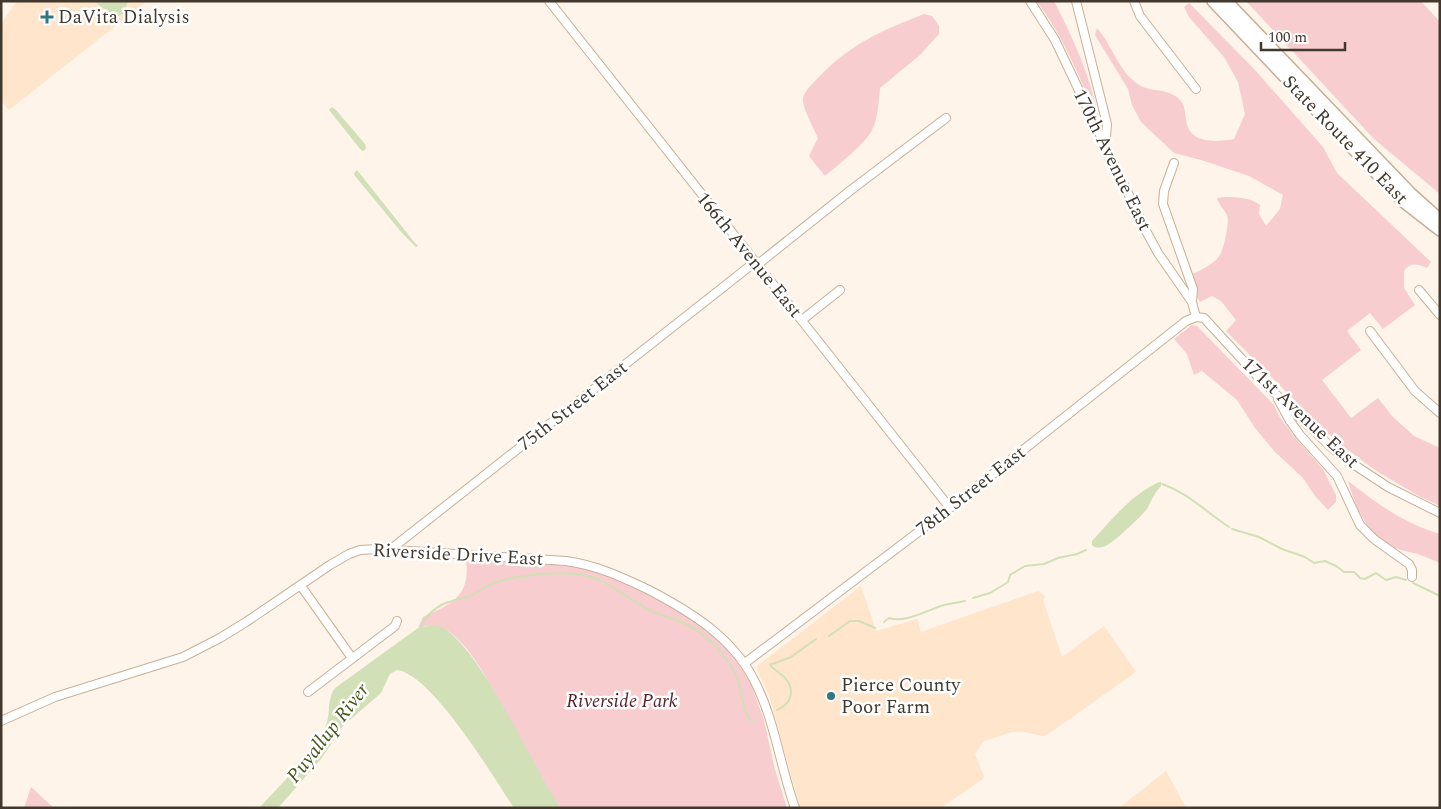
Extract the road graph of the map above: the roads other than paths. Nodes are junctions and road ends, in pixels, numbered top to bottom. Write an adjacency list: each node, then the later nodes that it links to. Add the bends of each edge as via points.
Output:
1 (549, 1): 13 (street, 166th Avenue East)
2 (1030, 1): 9 (street, 170th Avenue East, via 1055,40)
3 (1076, 1): 9 (street, via 1107,124)
4 (1134, 1): 7 (street, via 1140,16)
5 (1213, 1): 12 (highway, State Route 410 East, via 1397,195)
6 (1226, 1): 11 (highway, State Route 410 East, via 1405,188)
7 (1196, 89)
8 (946, 118): 13 (street, 75th Street East)
9 (1105, 148): 16 (street, 170th Avenue East, via 1152,242)
10 (1174, 163): 16 (street, via 1163,204 1193,289)
11 (1440, 220)
12 (1440, 230)
13 (756, 264): 19 (street, 166th Avenue East); 25 (street, 75th Street East)
14 (840, 290): 19 (street)
15 (1418, 290): 17 (street)
16 (1192, 302): 18 (street, 170th Avenue East)
17 (1440, 315)
18 (1196, 317): 21 (street, 171st Avenue East, via 1204,318); 23 (street, 78th Street East, via 1186,321)
19 (802, 320): 23 (street, 166th Avenue East)
20 (1370, 331): 22 (street, via 1415,391)
21 (1275, 392): 24 (street, 171st Avenue East, via 1350,462 1388,487); 26 (street, via 1300,435 1337,476 1360,525 1409,564)
22 (1440, 412)
23 (950, 508): 30 (street, 78th Street East)
24 (1440, 513)
25 (391, 549): 27 (street, Riverside Drive East, via 355,552); 30 (street, Riverside Drive East, via 566,561 596,567 629,580 698,618 716,632)
26 (1412, 577)
27 (301, 586): 29 (street); 32 (street, Riverside Drive East, via 220,638 183,657 54,697)
28 (397, 621): 29 (street, via 395,626)
29 (352, 658): 31 (street)
30 (745, 664): 33 (street, Riverside Drive East, via 769,720)
31 (308, 692)
32 (1, 722)
33 (795, 808)

